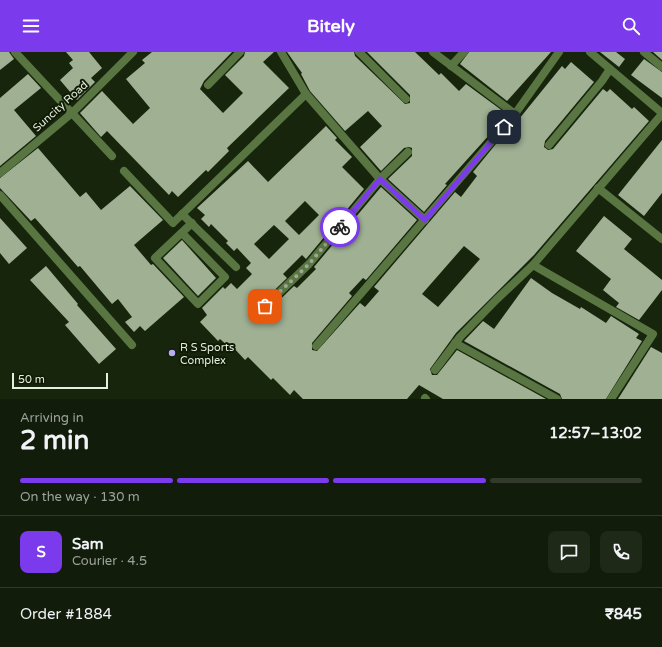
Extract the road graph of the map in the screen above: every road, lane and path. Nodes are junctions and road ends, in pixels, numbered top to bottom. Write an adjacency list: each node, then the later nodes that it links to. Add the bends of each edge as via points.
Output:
1 (15, 52): 17 (street)
2 (133, 52): 17 (street, Suncity Road)
3 (240, 52): 14 (street)
4 (281, 52): 15 (street)
5 (359, 52): 16 (street)
6 (433, 52): 11 (street)
7 (464, 52): 11 (street)
8 (559, 52): 11 (street, via 515,114)
9 (590, 52): 13 (street)
10 (644, 52): 12 (street)
11 (451, 66)
12 (662, 67)
13 (610, 69): 18 (street); 20 (street)
14 (208, 85)
15 (306, 94): 25 (street); 28 (street)
16 (406, 98)
17 (72, 113): 22 (street); 24 (street, Suncity Road)
18 (662, 113): 26 (street)
19 (504, 127): 29 (street)
20 (550, 145)
21 (408, 152): 25 (street)
22 (112, 156)
23 (124, 171): 28 (street, via 173,223)
24 (0, 173)
25 (380, 179): 29 (street); 37 (street, via 309,264)
26 (598, 188): 32 (street); 34 (street)
27 (0, 195): 39 (street)
28 (182, 214): 30 (street)
29 (425, 220): 40 (street)
30 (192, 223): 31 (street); 33 (street)
31 (182, 233): 36 (street); 36 (street, via 155,258 198,304 225,277)
32 (662, 239)
33 (229, 260): 35 (street); 36 (street)
34 (533, 266): 38 (street); 43 (street, via 653,334)
35 (236, 267)
36 (218, 270)
37 (258, 313)
38 (455, 343): 41 (street); 42 (street)
39 (132, 345)
40 (316, 346)
41 (435, 370)
42 (557, 399)
43 (611, 399)

